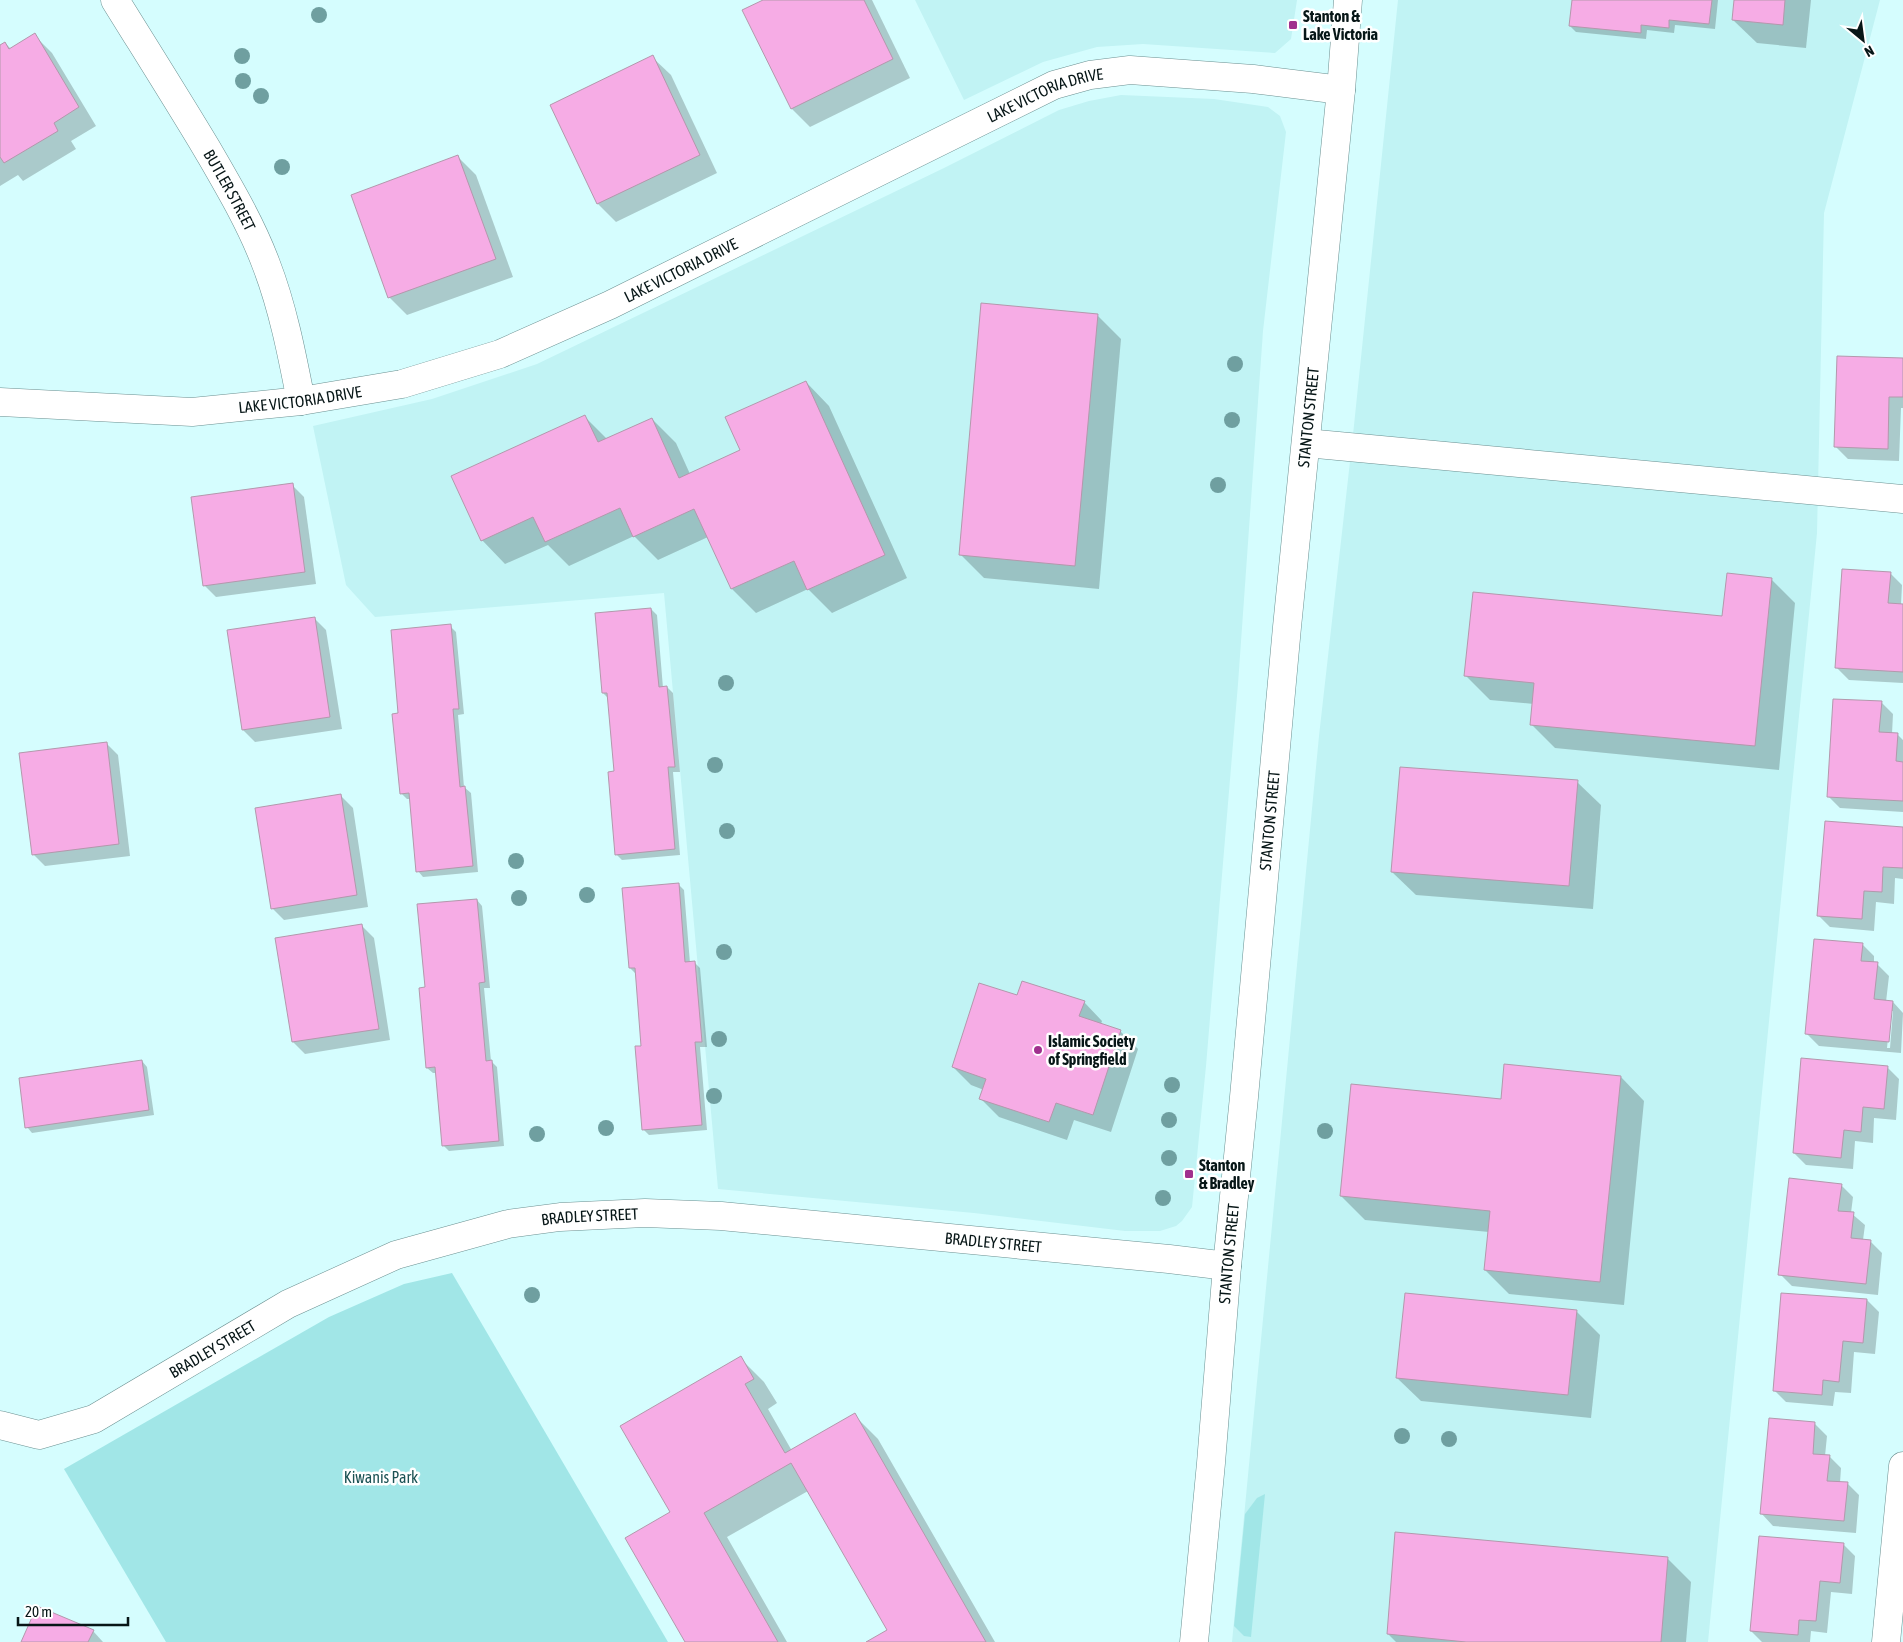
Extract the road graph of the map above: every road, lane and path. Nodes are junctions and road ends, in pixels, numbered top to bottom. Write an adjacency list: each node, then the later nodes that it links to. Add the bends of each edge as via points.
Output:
1 (115, 0): 4 (street, BUTLER STREET, via 247,219 279,305)
2 (1348, 0): 3 (street, STANTON STREET)
3 (1341, 90): 4 (street, LAKE VICTORIA DRIVE, via 1253,78 1130,70 1090,75 1054,85 710,257 500,354 402,384); 6 (street, STANTON STREET)
4 (301, 400): 5 (street, LAKE VICTORIA DRIVE, via 192,412)
5 (0, 402)
6 (1306, 443): 7 (street); 8 (street, STANTON STREET)
7 (1903, 499)
8 (1227, 1266): 9 (street, BRADLEY STREET, via 721,1216 645,1213 560,1217 508,1224 396,1255 288,1304 94,1418 39,1435); 11 (street, STANTON STREET)
9 (0, 1425)
10 (1903, 1466): 12 (street)
11 (1194, 1642)
12 (1886, 1642)

